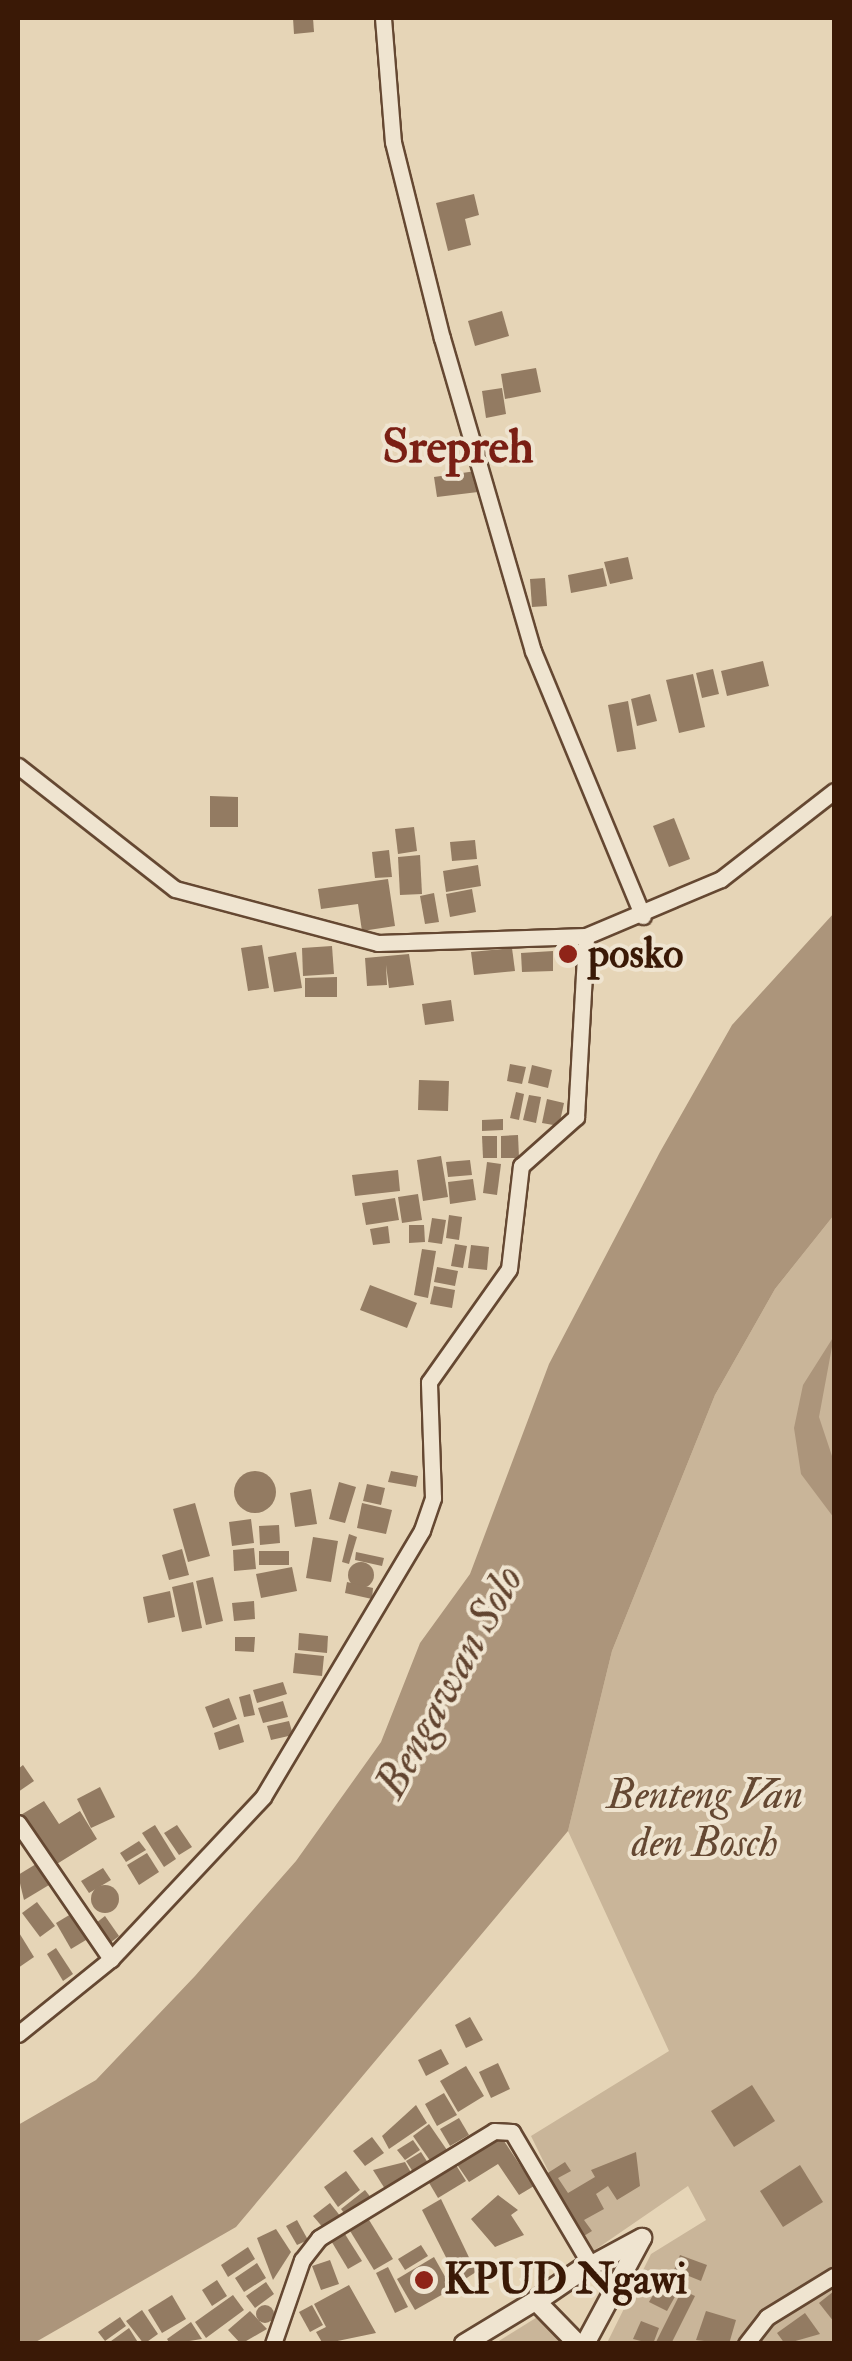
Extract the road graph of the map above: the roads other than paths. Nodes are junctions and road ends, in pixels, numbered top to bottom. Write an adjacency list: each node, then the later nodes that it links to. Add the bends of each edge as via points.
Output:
1 (383, 18): 4 (street, via 394,142 442,338 534,652)
2 (18, 766): 5 (street, via 151,876 217,902 378,943)
3 (834, 791): 4 (street, via 781,841)
4 (642, 916): 5 (street)
5 (586, 936): 7 (street, via 576,1117 522,1166 509,1269 430,1382 433,1498 422,1530 286,1768)
6 (18, 1823): 7 (street)
7 (111, 1959): 8 (street)
8 (18, 2034)
9 (590, 2264): 11 (main road); 12 (street, via 512,2132 494,2131 308,2249); 14 (street, via 642,2238)
10 (834, 2276): 15 (street, via 767,2317)
11 (536, 2301): 13 (street); 14 (street)
12 (273, 2344)
13 (464, 2344)
14 (581, 2344)
15 (746, 2344)

